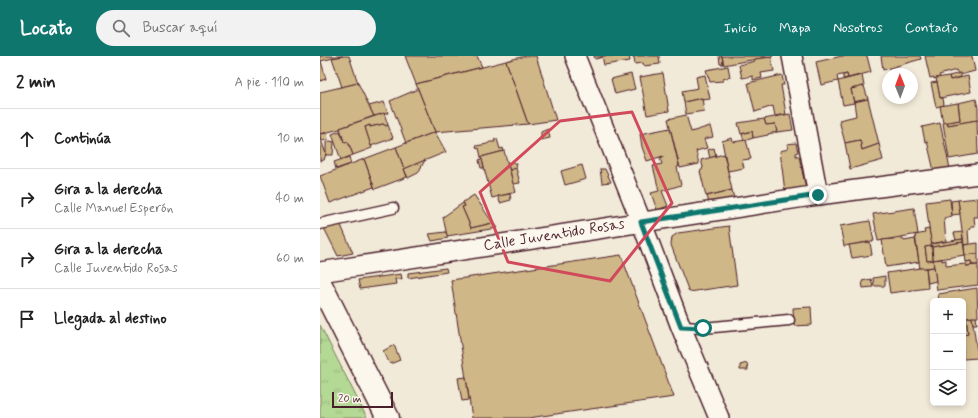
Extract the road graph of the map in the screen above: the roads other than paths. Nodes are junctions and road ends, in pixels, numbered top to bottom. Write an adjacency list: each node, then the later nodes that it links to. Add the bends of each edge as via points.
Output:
1 (575, 56): 6 (street)
2 (792, 56): 4 (street)
3 (978, 174): 4 (street, Calle Juventido Rosas)
4 (818, 195): 6 (street, Calle Juventido Rosas)
5 (393, 208): 7 (lane)
6 (641, 222): 8 (street, Calle Juventido Rosas); 11 (street)
7 (320, 224)
8 (320, 272)
9 (320, 283): 12 (street)
10 (789, 320): 11 (lane, via 703,328)
11 (681, 327): 13 (street)
12 (388, 418)
13 (719, 418)

